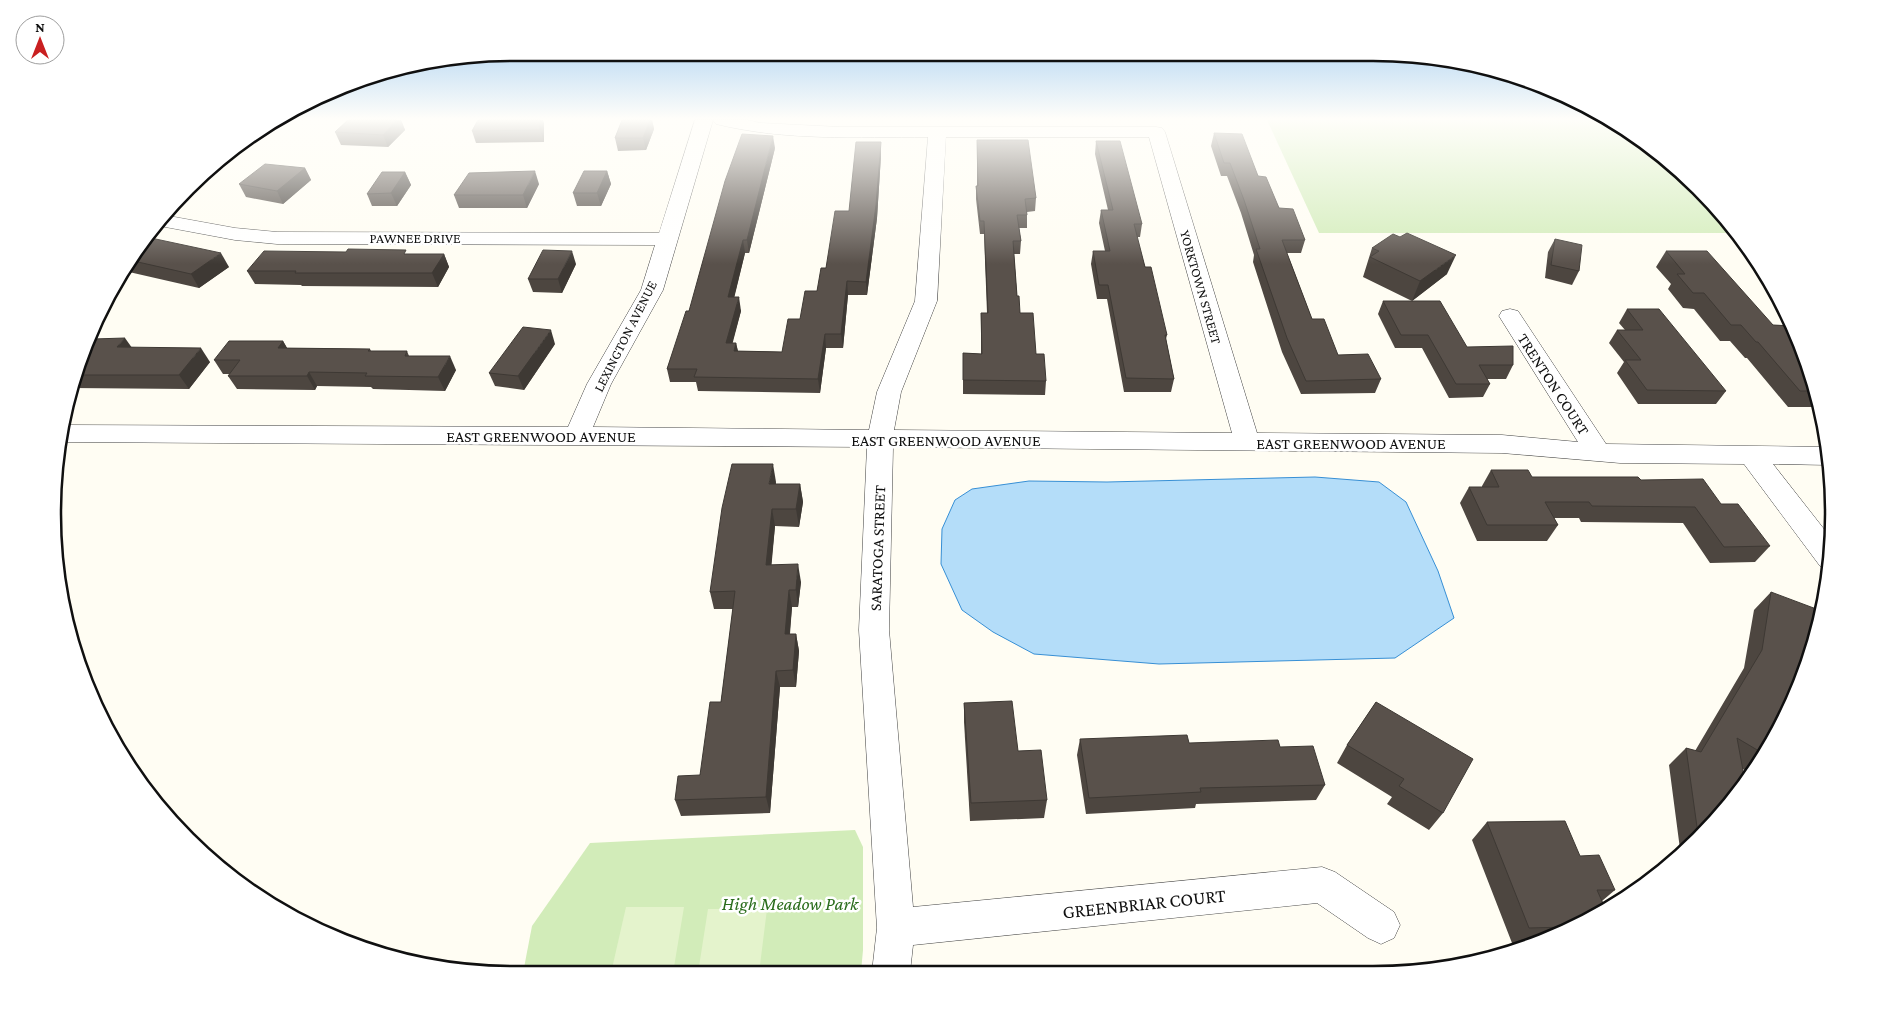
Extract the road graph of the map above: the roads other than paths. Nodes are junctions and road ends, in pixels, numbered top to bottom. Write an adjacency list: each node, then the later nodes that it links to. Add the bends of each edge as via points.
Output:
1 (689, 168): 5 (street, LEXINGTON AVENUE)
2 (935, 168): 9 (street, SARATOGA STREET, via 926,301 889,392)
3 (1167, 168): 10 (street, YORKTOWN STREET)
4 (169, 221): 5 (street, PAWNEE DRIVE, via 236,234 277,238)
5 (666, 239): 8 (street, LEXINGTON AVENUE, via 652,290 599,384)
6 (1510, 316): 11 (street, TRENTON COURT)
7 (68, 434): 8 (street, EAST GREENWOOD AVENUE)
8 (577, 436): 9 (street, EAST GREENWOOD AVENUE)
9 (880, 439): 10 (street, EAST GREENWOOD AVENUE); 16 (street, SARATOGA STREET, via 874,630)
10 (1247, 442): 11 (street, EAST GREENWOOD AVENUE, via 1502,444)
11 (1598, 452): 12 (street, EAST GREENWOOD AVENUE)
12 (1752, 456): 13 (street, EAST GREENWOOD AVENUE); 14 (street)
13 (1821, 456)
14 (1823, 549)
15 (1381, 925): 16 (street, GREENBRIAR COURT, via 1322,885)
16 (896, 928): 17 (street, SARATOGA STREET)
17 (892, 966)

